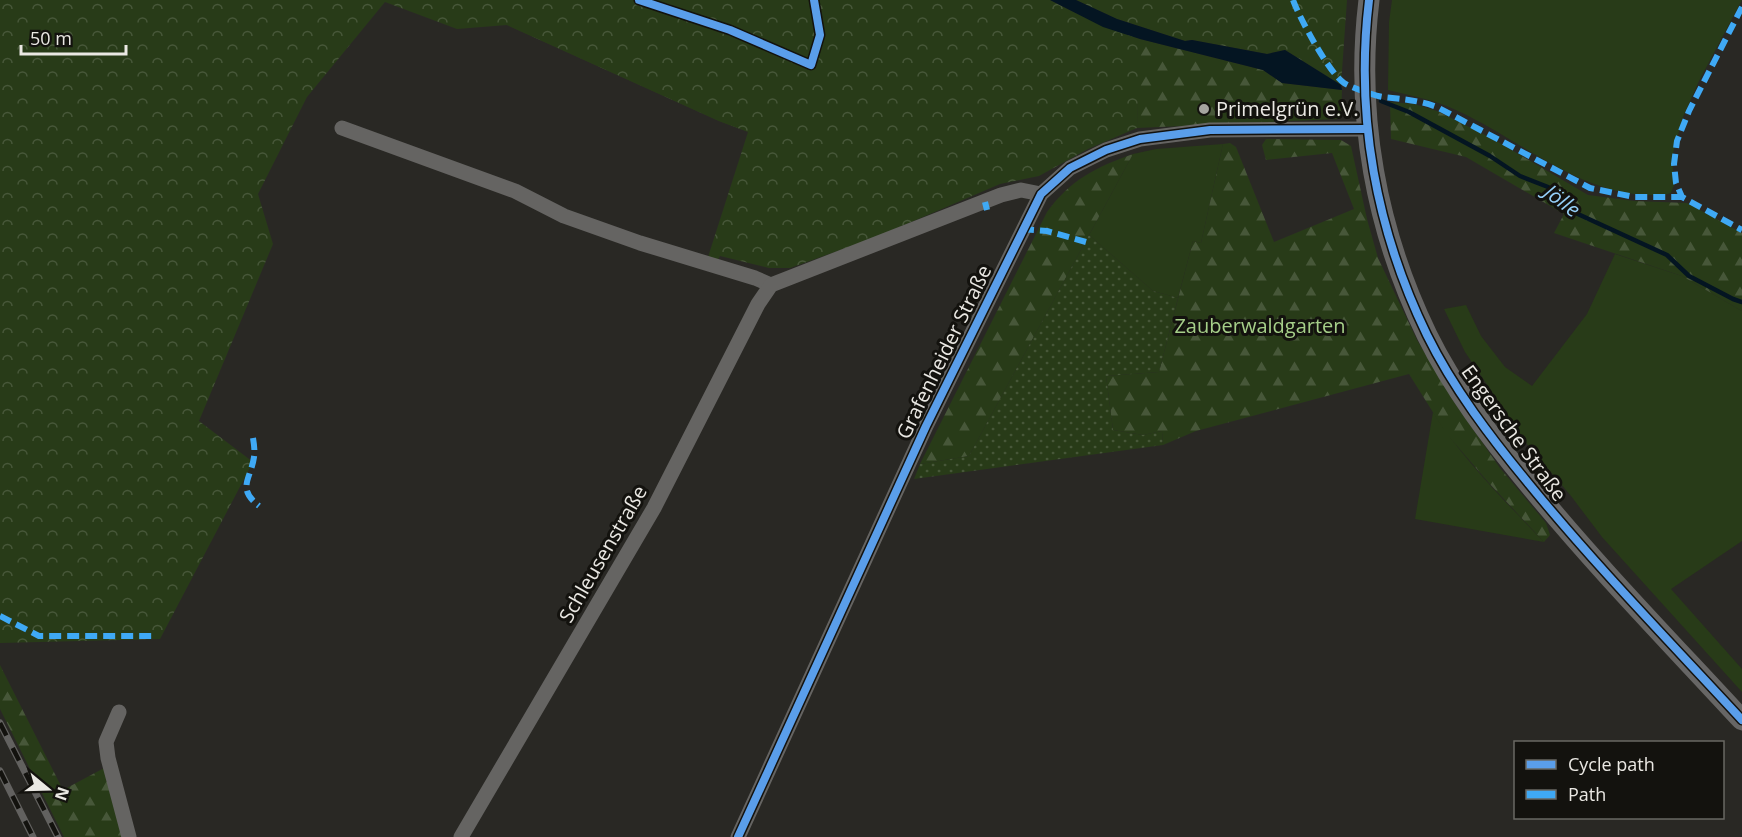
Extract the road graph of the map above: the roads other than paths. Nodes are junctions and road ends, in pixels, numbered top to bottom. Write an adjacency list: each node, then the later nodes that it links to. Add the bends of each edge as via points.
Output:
1 (1369, 0): 3 (main road, Engersche Straße)
2 (342, 128): 5 (street, via 515,191 564,216)
3 (1366, 129): 4 (street, Grafenheider Straße, via 1210,130 1140,139 1070,168); 7 (main road, Engersche Straße, via 1380,207 1402,280 1428,337 1466,401 1569,533)
4 (1041, 194): 5 (street, via 1021,190 1001,195); 10 (street, Grafenheider Straße, via 926,426)
5 (771, 285): 9 (street, Schleusenstraße, via 607,592)
6 (119, 712): 8 (street, via 106,742)
7 (1742, 720)
8 (129, 837)
9 (461, 837)
10 (738, 837)

